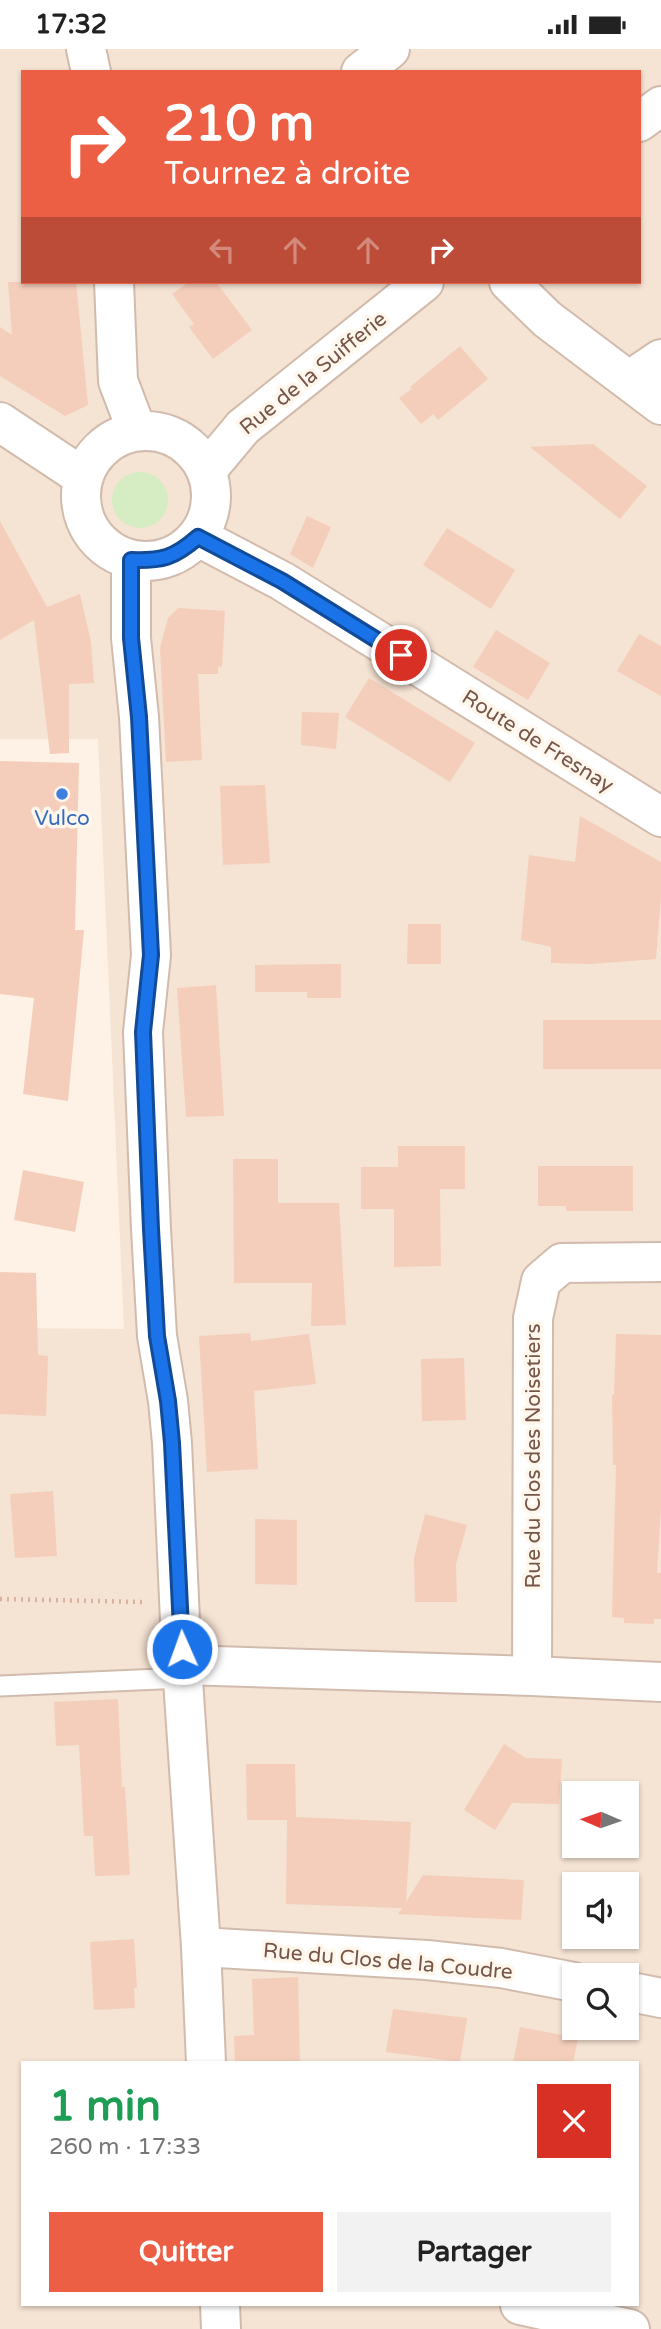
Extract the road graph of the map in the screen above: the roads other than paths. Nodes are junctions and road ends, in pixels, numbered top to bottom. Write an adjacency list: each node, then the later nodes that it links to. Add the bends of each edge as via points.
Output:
1 (86, 49): 2 (street)
2 (91, 70)
3 (661, 106): 4 (street)
4 (641, 121)
5 (114, 284): 11 (street, via 118,381)
6 (421, 284): 12 (street, Rue de la Suifferie, via 243,426)
7 (511, 284): 8 (street, via 547,319)
8 (645, 370): 9 (street)
9 (661, 405)
10 (0, 422): 13 (street)
11 (137, 431): 12 (street, via 159,431 178,438 195,451); 13 (street, via 103,446)
12 (207, 470): 14 (street, via 212,505)
13 (83, 477): 15 (street, via 85,519 95,538 111,552)
14 (198, 537): 15 (street, via 179,553 156,561); 16 (street, Route de Fresnay, via 282,581)
15 (131, 560): 18 (street, via 131,638 151,955 143,1032 151,1229 157,1336 172,1443)
16 (661, 817)
17 (661, 1262): 19 (street, Rue du Clos des Noisetiers, via 562,1263 541,1282 533,1318)
18 (183, 1672): 19 (street); 21 (lane); 22 (street)
19 (532, 1676): 20 (street)
20 (661, 1682)
21 (0, 1686)
22 (201, 1947): 23 (street, Rue du Clos de la Coudre, via 427,1960); 26 (street)
23 (562, 1980)
24 (639, 1994): 25 (street)
25 (661, 1998)
26 (206, 2061)
27 (220, 2306): 29 (street)
28 (525, 2306): 30 (street)
29 (221, 2329)
30 (630, 2329)

